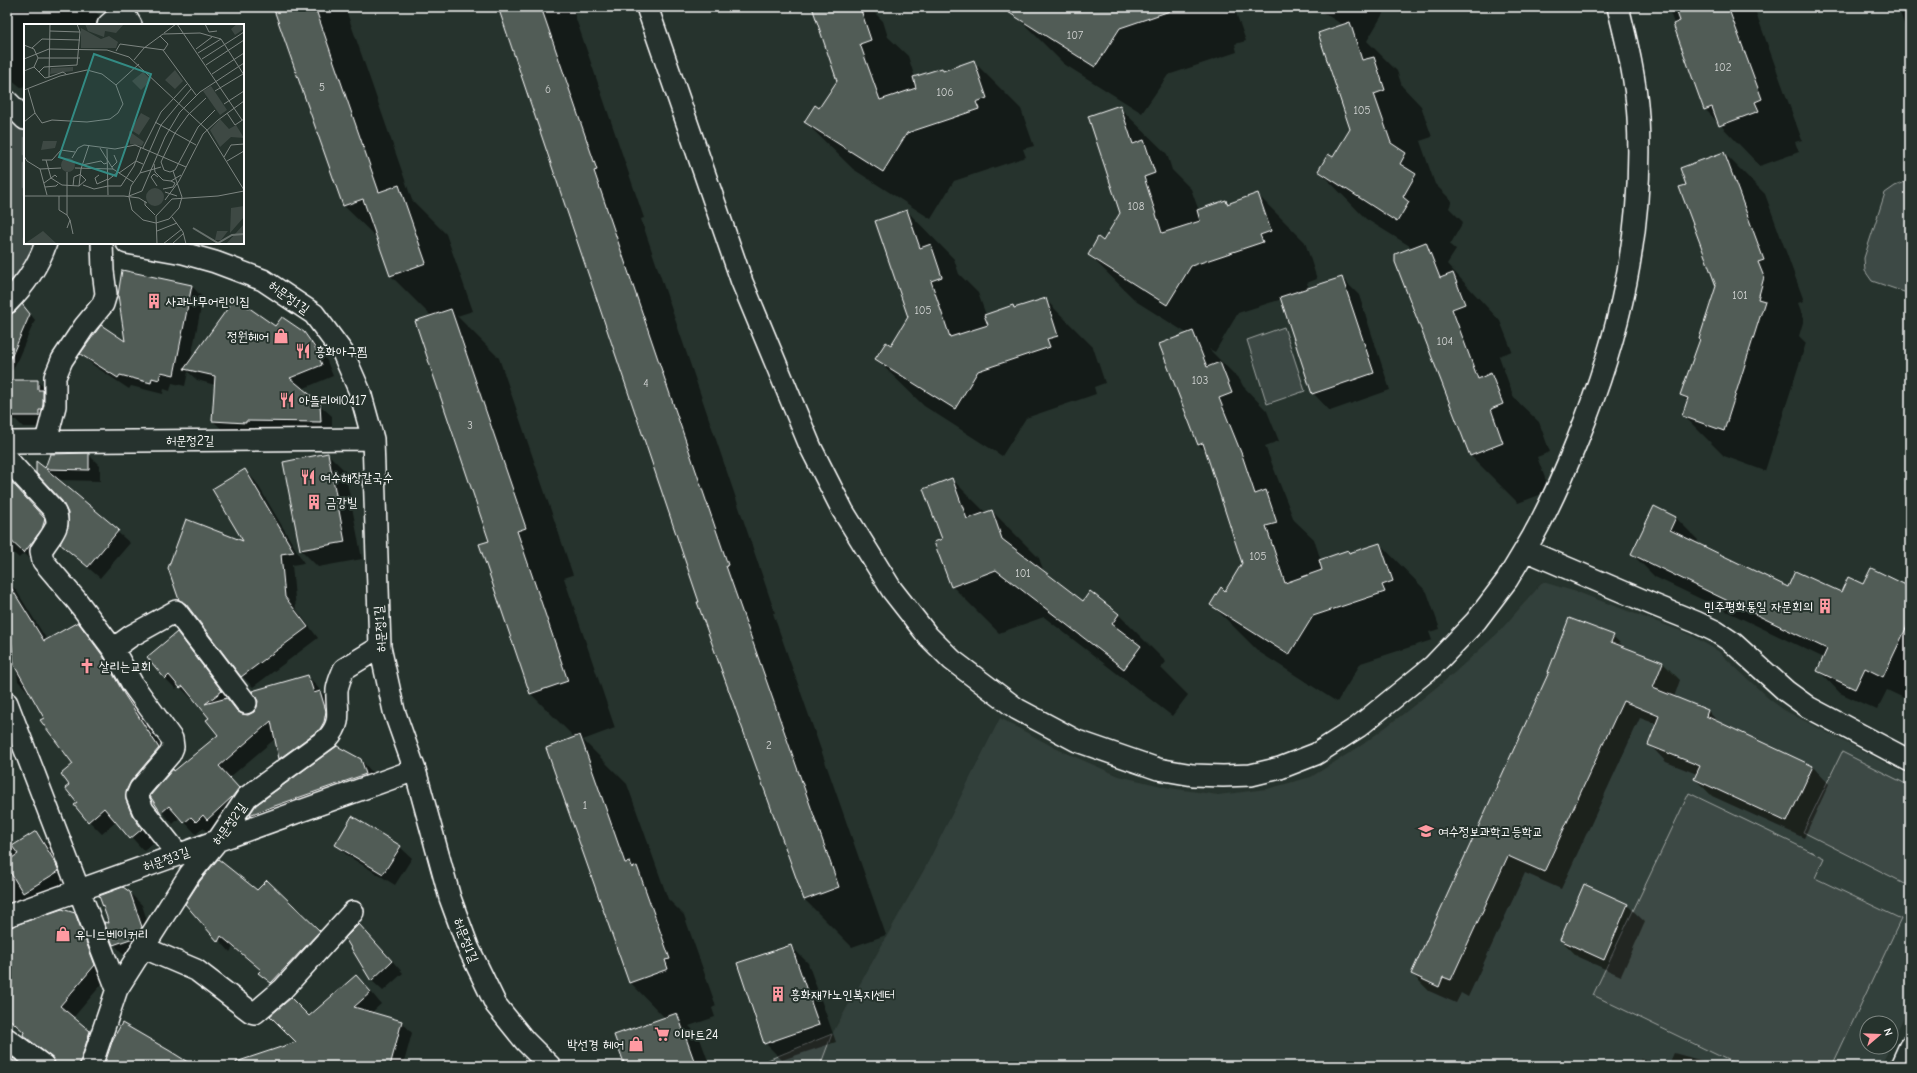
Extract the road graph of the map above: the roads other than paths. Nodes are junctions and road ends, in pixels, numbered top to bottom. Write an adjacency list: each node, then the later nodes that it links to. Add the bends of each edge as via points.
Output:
1 (647, 7): 14 (street, via 742,282 811,448 843,511 892,590 928,636 952,660 1016,709 1077,741 1158,769 1193,775 1223,776 1251,775 1280,768 1316,754 1358,727 1433,666 1476,621 1507,580)
2 (1618, 7): 14 (street, via 1631,60 1638,116 1638,180 1633,253 1620,317 1594,400 1555,496)
3 (125, 15): 4 (street)
4 (110, 24)
5 (46, 244): 9 (street, via 40,260 24,286)
6 (102, 244): 12 (street, via 106,294 103,304 62,360 55,377 55,406)
7 (137, 244): 8 (street, 허문정1길)
8 (183, 248): 10 (street, 허문정1길, via 263,280 314,314 343,353 360,392)
9 (7, 303)
10 (373, 439): 12 (street, 허문정2길); 15 (street, 허문정1길)
11 (7, 442): 12 (street, 허문정2길)
12 (46, 442)
13 (7, 459): 16 (street, via 58,515 58,523 41,551 43,561)
14 (1525, 550): 19 (street, via 1715,631 1733,643 1786,691 1808,707)
15 (380, 647): 20 (street, 허문정1길, via 394,711); 21 (street, 허문정2길, via 344,669 337,690 338,718 328,738 248,797)
16 (113, 649): 18 (street, via 176,611); 22 (street, via 133,685 172,739 173,747 170,754 137,796 142,810)
17 (7, 703): 23 (street)
18 (246, 703)
19 (1910, 761)
20 (415, 770): 21 (street, 허문정3길); 32 (street, 허문정1길, via 450,898 468,947 496,1005 525,1041)
21 (218, 840): 22 (street, 허문정3길); 26 (street, 허문정2길, via 190,874)
22 (178, 854): 23 (street, 허문정3길)
23 (79, 890): 25 (street, 허문정3길); 27 (street)
24 (353, 912): 26 (street, via 283,989 255,1013 196,970)
25 (7, 916)
26 (142, 947): 27 (street, 허문정2길)
27 (117, 989): 31 (street, 허문정2길)
28 (7, 1039): 30 (street)
29 (1910, 1046): 33 (street)
30 (44, 1066)
31 (91, 1066)
32 (550, 1066)
33 (1901, 1066)

